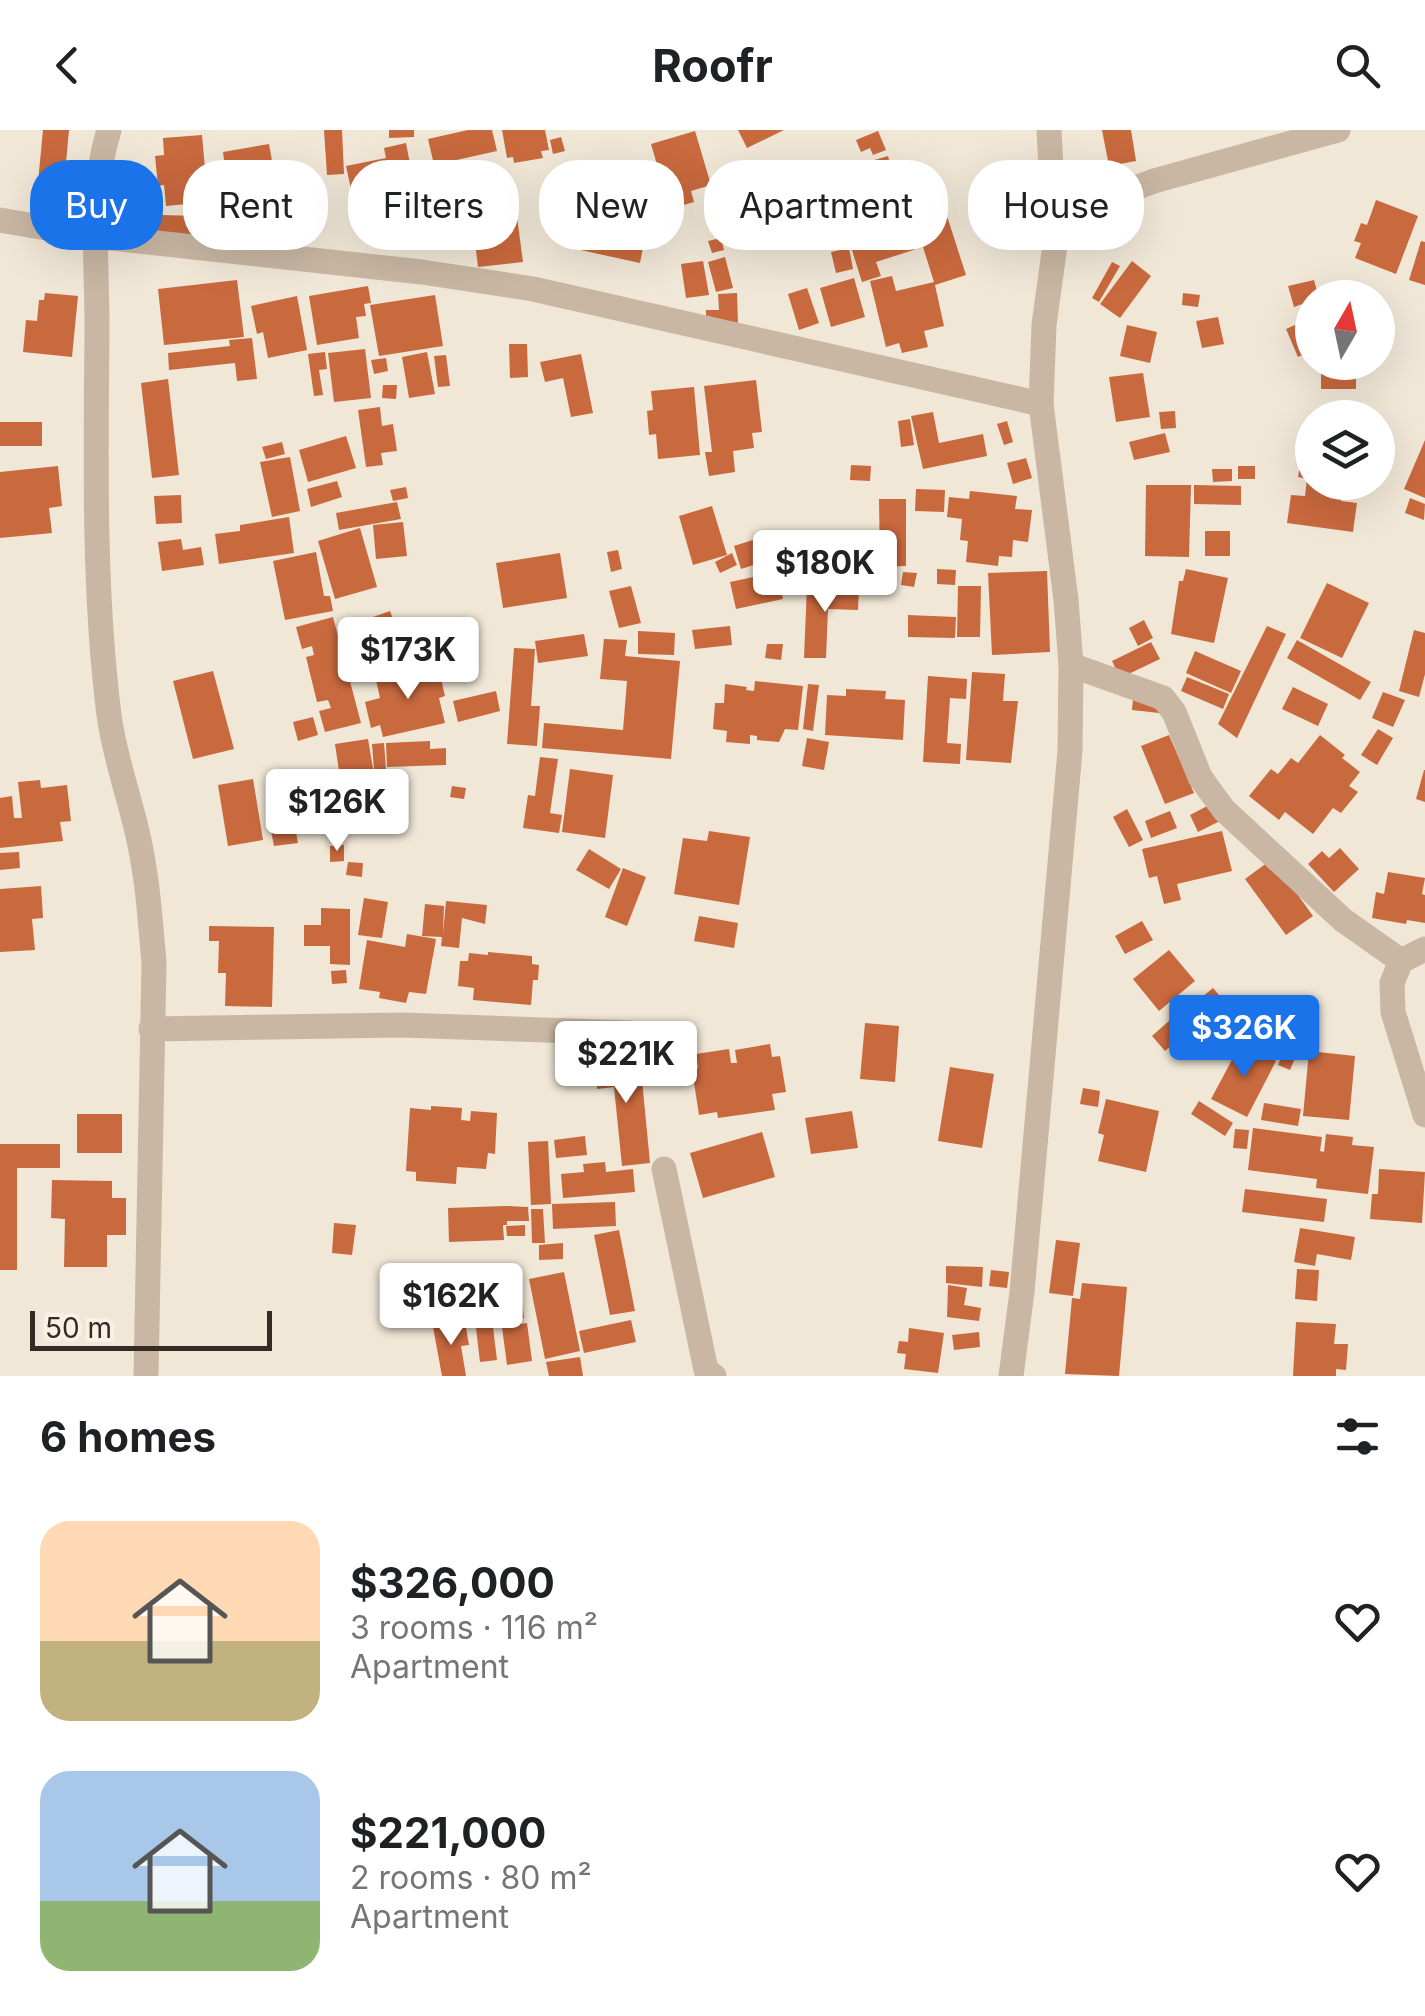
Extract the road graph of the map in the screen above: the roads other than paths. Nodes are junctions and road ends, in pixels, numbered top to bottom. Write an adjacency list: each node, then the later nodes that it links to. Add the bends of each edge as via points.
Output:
1 (109, 130): 5 (street)
2 (1049, 130): 6 (street)
3 (1338, 130): 4 (street)
4 (1305, 134): 7 (street)
5 (100, 160)
6 (1051, 160)
7 (1144, 185)
8 (0, 220): 9 (street)
9 (30, 225)
10 (163, 244): 13 (street, via 533,289)
11 (94, 250): 17 (street, via 102,634 109,719 148,896)
12 (1054, 250): 13 (street)
13 (1041, 404): 14 (street)
14 (1071, 665): 16 (street, via 1163,698 1200,777 1224,810 1343,920); 23 (street, via 1061,876)
15 (1425, 949): 16 (street)
16 (1402, 961): 19 (street, via 1392,983 1393,1012)
17 (151, 1029): 18 (street, via 403,1024); 21 (street)
18 (630, 1033)
19 (1425, 1114)
20 (664, 1170): 22 (street, via 706,1370)
21 (146, 1376)
22 (714, 1376)
23 (1011, 1376)

